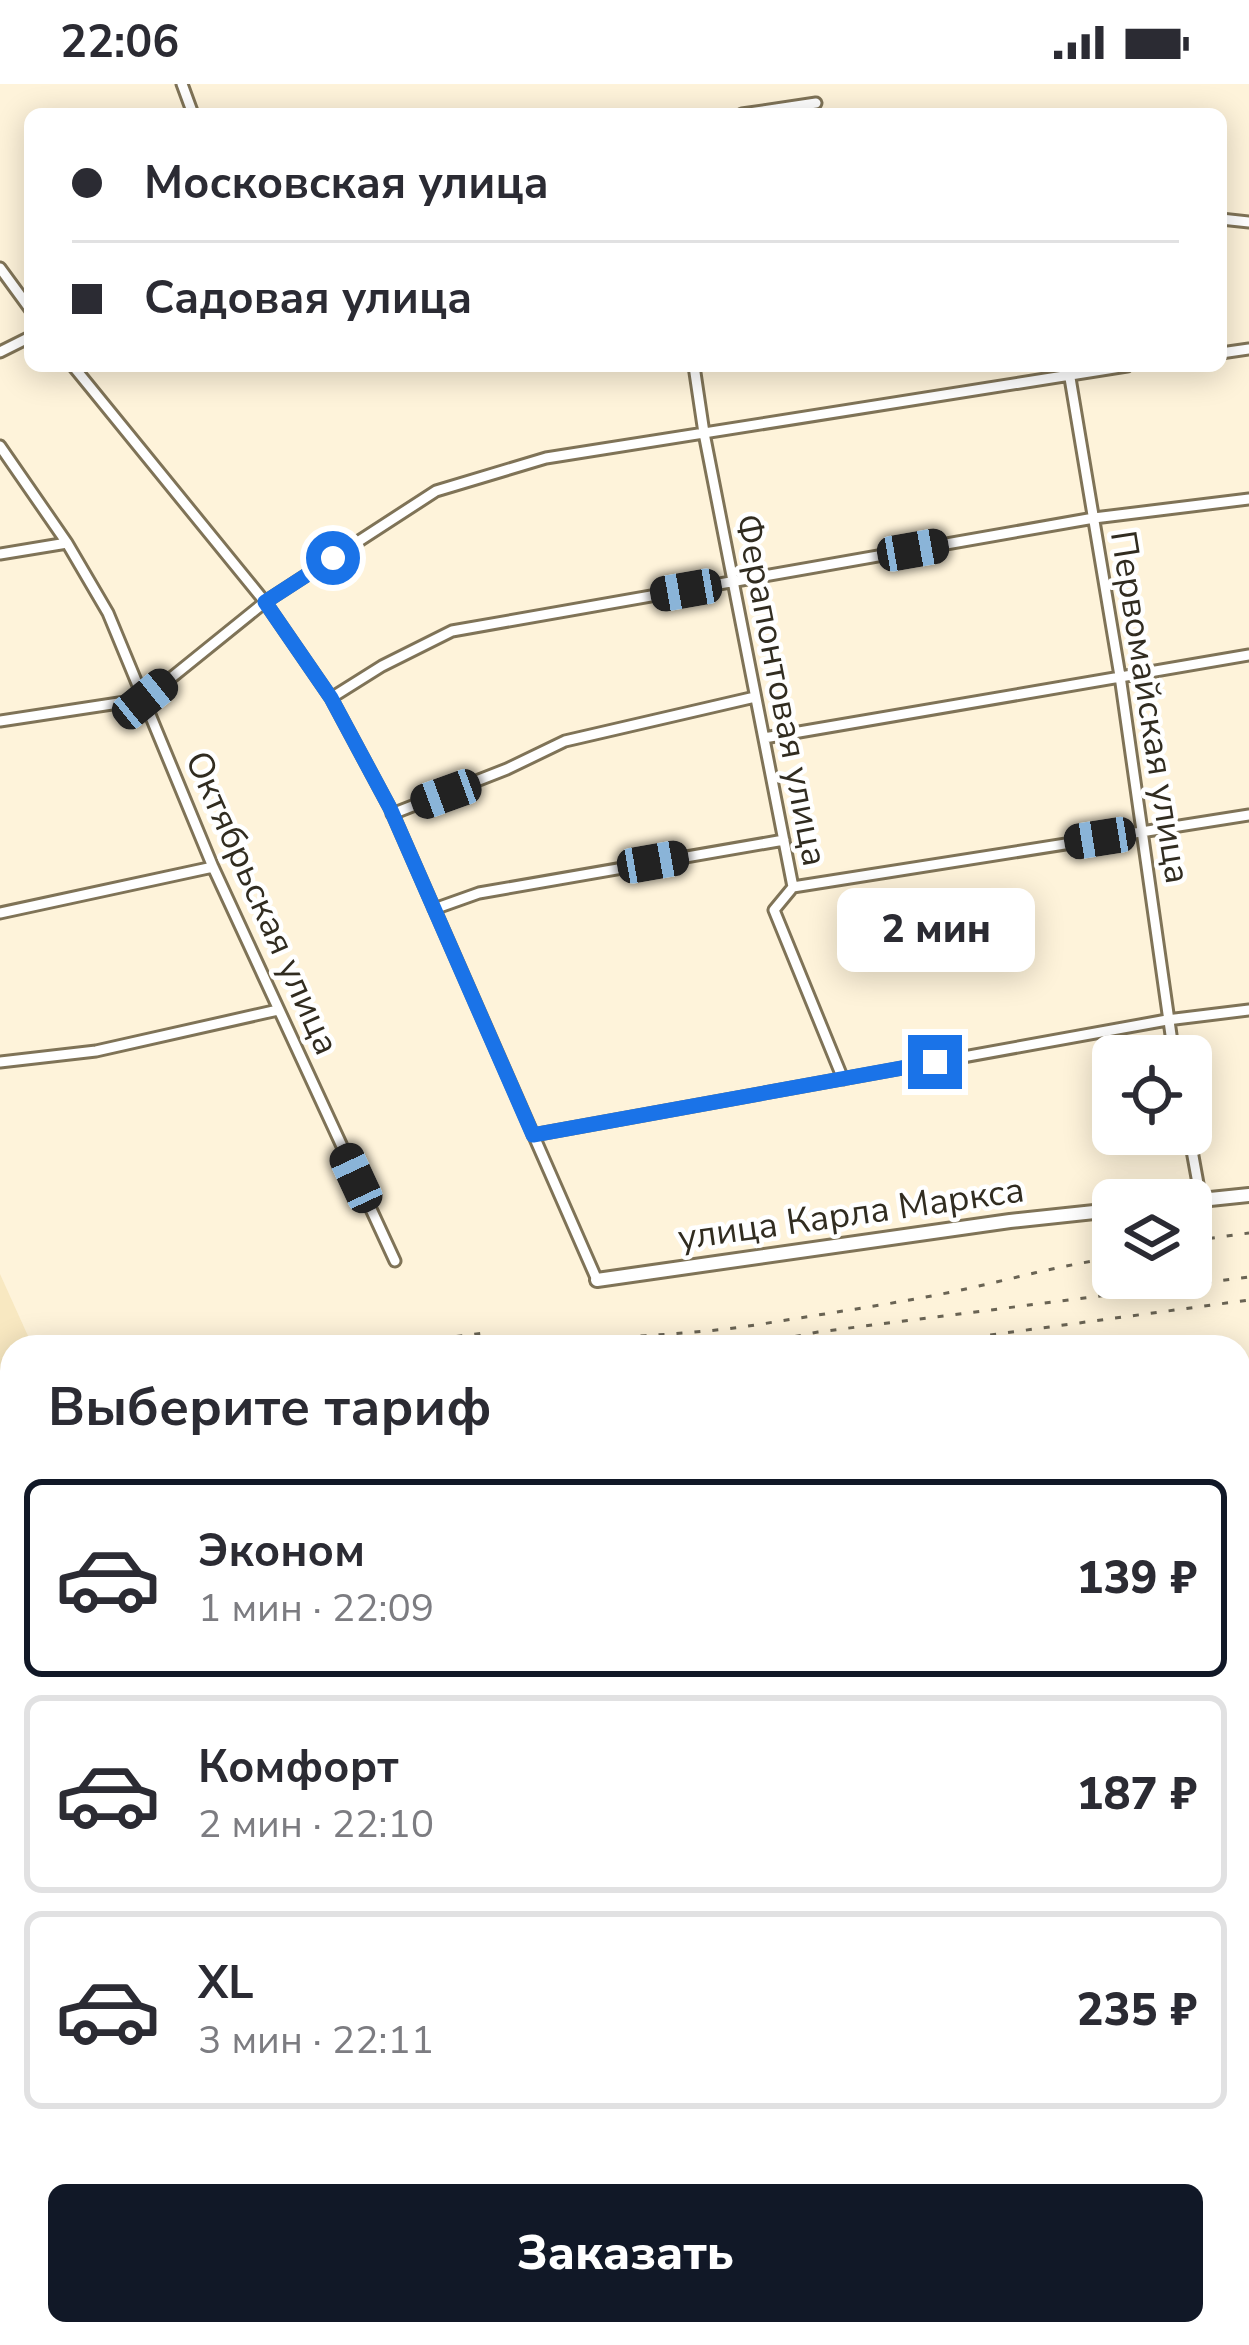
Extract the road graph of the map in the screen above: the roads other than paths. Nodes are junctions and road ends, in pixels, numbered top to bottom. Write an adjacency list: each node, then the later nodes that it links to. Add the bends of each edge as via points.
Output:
1 (816, 103): 2 (street)
2 (782, 108)
3 (0, 268): 4 (street)
4 (24, 301)
5 (81, 372): 16 (street)
6 (695, 372): 9 (street, Ферапонтовая улица)
7 (1057, 372): 9 (street)
8 (1069, 372): 12 (street, Первомайская улица)
9 (704, 433): 15 (street, Ферапонтовая улица); 16 (street, via 546,458 436,491)
10 (0, 446): 13 (street, Октябрьская улица)
11 (1249, 499): 12 (street)
12 (1094, 518): 15 (street); 18 (street, Первомайская улица)
13 (67, 543): 14 (street); 21 (street, Октябрьская улица)
14 (0, 554)
15 (733, 582): 19 (street, Ферапонтовая улица); 20 (street, via 452,631)
16 (265, 602): 20 (street); 21 (street)
17 (1249, 655): 18 (street)
18 (1120, 676): 23 (street); 26 (street, Первомайская улица)
19 (755, 697): 23 (street, Ферапонтовая улица); 24 (street, via 565,741)
20 (331, 698): 24 (street)
21 (145, 699): 22 (street); 28 (street, Октябрьская улица)
22 (0, 721)
23 (764, 738): 27 (street, Ферапонтовая улица)
24 (392, 814): 30 (street)
25 (1249, 815): 26 (street)
26 (1143, 832): 29 (street); 34 (street, Первомайская улица)
27 (784, 839): 29 (street, Ферапонтовая улица); 30 (street, via 479,893)
28 (213, 867): 31 (street); 32 (street, Октябрьская улица)
29 (793, 887): 37 (street, Ферапонтовая улица, via 774,910)
30 (434, 909): 38 (street)
31 (0, 913)
32 (278, 1010): 36 (street, via 96,1051); 42 (street, Октябрьская улица)
33 (1249, 1010): 34 (street)
34 (1167, 1020): 35 (street, Первомайская улица); 37 (street)
35 (1170, 1035)
36 (0, 1062)
37 (843, 1079): 38 (street)
38 (533, 1135): 43 (street)
39 (1249, 1196): 40 (street)
40 (1212, 1199)
41 (1092, 1212): 43 (street, улица Карла Маркса)
42 (395, 1262)
43 (597, 1280)

